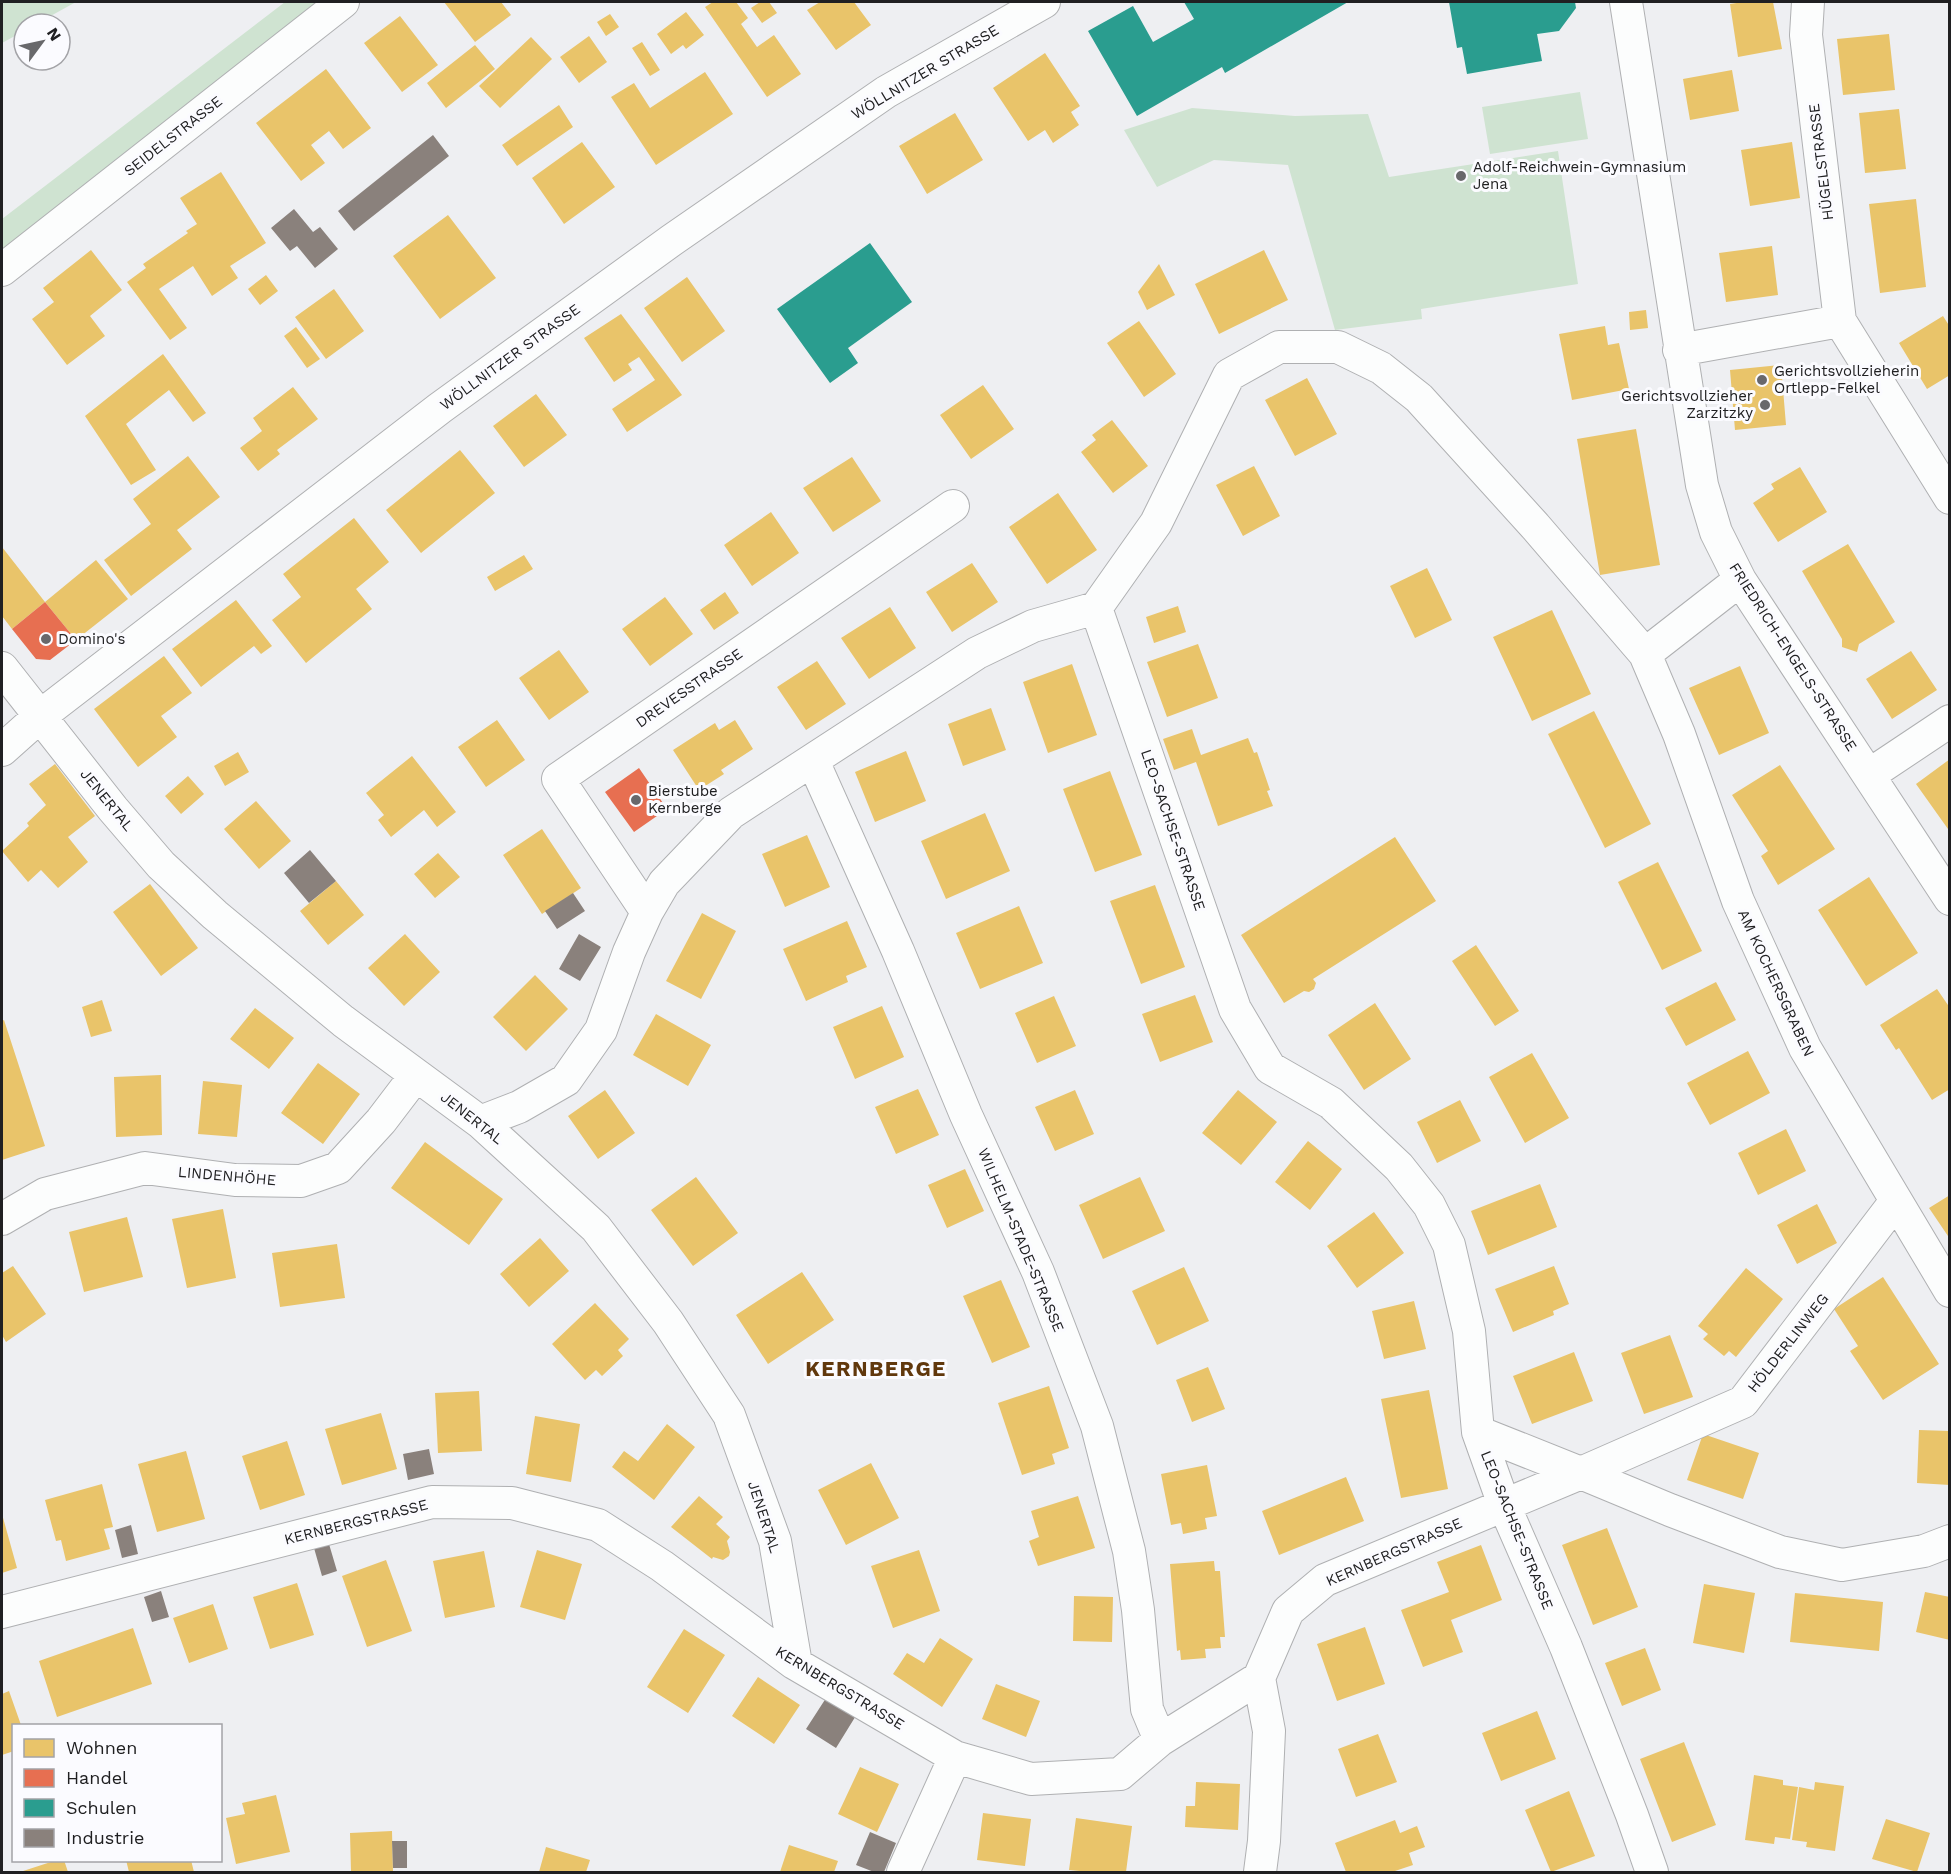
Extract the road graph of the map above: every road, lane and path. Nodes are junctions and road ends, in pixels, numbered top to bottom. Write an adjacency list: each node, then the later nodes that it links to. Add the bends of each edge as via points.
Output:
1 (343, 2): 5 (street, SEIDELSTRASSE)
2 (1044, 2): 14 (street, WÖLLNITZER STRASSE, via 886,92 672,240 440,408)
3 (1626, 2): 7 (street, FRIEDRICH-ENGELS-STRASSE)
4 (1808, 2): 6 (street, HÜGELSTRASSE, via 1806,35)
5 (2, 270)
6 (1840, 321): 7 (street); 8 (street, HÜGELSTRASSE)
7 (1679, 350): 10 (street, FRIEDRICH-ENGELS-STRASSE, via 1702,485 1716,532)
8 (1950, 498)
9 (953, 506): 20 (street, DREVESSTRASSE, via 558,779)
10 (1740, 580): 12 (street); 18 (street, FRIEDRICH-ENGELS-STRASSE)
11 (1096, 608): 12 (street, via 1156,523 1229,375 1280,347 1338,347 1381,368 1419,398); 17 (street, via 1033,626 977,653); 26 (street, LEO-SACHSE-STRASSE, via 1235,1009 1270,1068 1331,1104 1399,1167 1429,1204 1449,1245 1469,1331)
12 (1645, 654): 23 (street, AM KOCHERSGRABEN, via 1679,734 1747,922 1805,1048)
13 (2, 668): 14 (street, JENERTAL)
14 (40, 716): 16 (street, WÖLLNITZER STRASSE); 21 (street, JENERTAL, via 161,865 325,1006)
15 (1950, 721): 18 (street)
16 (2, 750)
17 (813, 760): 20 (street, via 731,813 664,883); 33 (street, WILHELM-STADE-STRASSE, via 966,1116 1038,1272 1097,1426 1129,1551 1147,1709)
18 (1869, 775): 19 (street, FRIEDRICH-ENGELS-STRASSE)
19 (1950, 899)
20 (647, 912): 22 (street, via 601,1030 566,1080 519,1107)
21 (416, 1075): 22 (street, JENERTAL); 24 (street, LINDENHÖHE, via 338,1168 301,1181 234,1180 145,1168 45,1194)
22 (480, 1122): 31 (street, JENERTAL, via 596,1228 668,1322 729,1415 775,1541)
23 (1896, 1201): 25 (street, AM KOCHERSGRABEN); 27 (street, HÖLDERLINWEG, via 1743,1402)
24 (2, 1219)
25 (1950, 1292)
26 (1478, 1432): 27 (street); 28 (street, LEO-SACHSE-STRASSE)
27 (1581, 1473): 28 (street, KERNBERGSTRASSE); 29 (street, via 1780,1552 1842,1565 1924,1551)
28 (1504, 1505): 32 (street, KERNBERGSTRASSE, via 1325,1580 1288,1611); 37 (street, LEO-SACHSE-STRASSE, via 1566,1647)
29 (1950, 1541)
30 (2, 1612): 31 (street, KERNBERGSTRASSE, via 432,1502 512,1503 598,1525 662,1566)
31 (796, 1664): 34 (street, KERNBERGSTRASSE)
32 (1259, 1678): 33 (street, KERNBERGSTRASSE); 36 (street, via 1269,1731)
33 (1160, 1740): 34 (street, KERNBERGSTRASSE, via 1120,1774 1031,1779)
34 (954, 1757): 35 (street)
35 (903, 1872)
36 (1260, 1872)
37 (1652, 1872)

